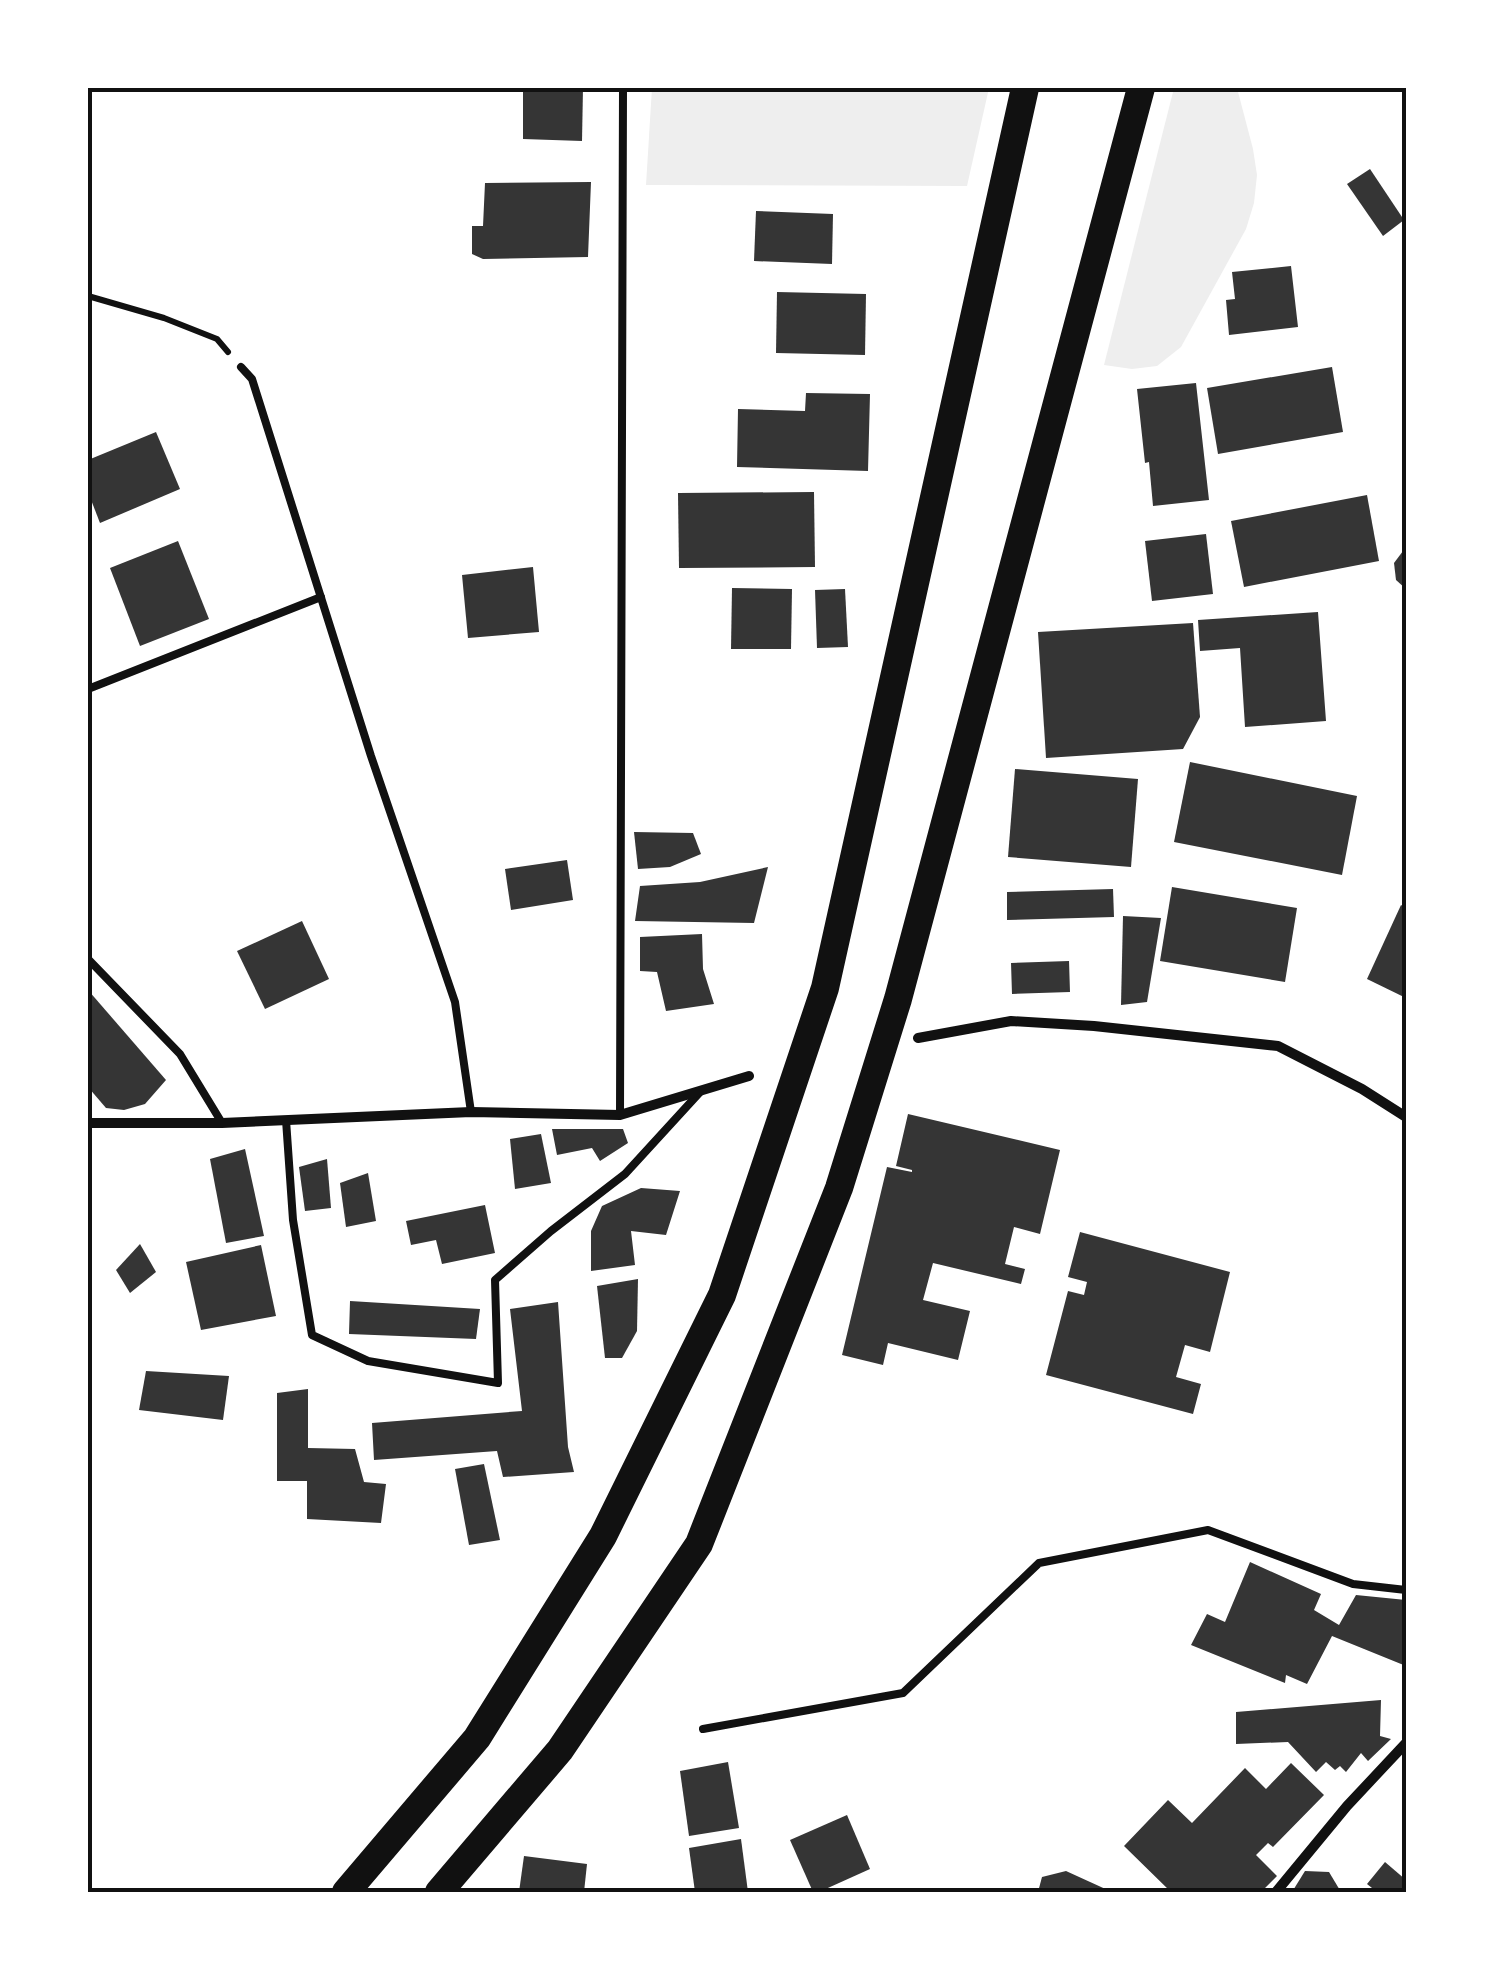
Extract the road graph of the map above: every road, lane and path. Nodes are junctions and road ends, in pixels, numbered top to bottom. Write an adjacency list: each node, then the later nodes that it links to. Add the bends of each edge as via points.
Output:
1 (624, 88): 13 (lane)
2 (1025, 88): 21 (highway, via 825,988 722,1294 603,1536 477,1738)
3 (1142, 88): 22 (highway, via 898,1000 839,1188 699,1544 560,1750)
4 (88, 296): 5 (path, via 217,340)
5 (241, 367): 6 (lane, via 252,379)
6 (321, 598): 7 (lane); 12 (lane, via 455,1002)
7 (88, 688)
8 (88, 960): 17 (lane, via 180,1054)
9 (918, 1038): 14 (street, via 1011,1021 1278,1046)
10 (749, 1076): 11 (street)
11 (700, 1091): 13 (street); 15 (lane, via 626,1174 495,1280 498,1383 368,1361 312,1335 293,1220)
12 (471, 1112): 13 (street); 15 (street)
13 (620, 1114)
14 (1406, 1117)
15 (286, 1120): 17 (street)
16 (88, 1122): 17 (street)
17 (222, 1123)
18 (1406, 1590): 19 (lane, via 1353,1584 1208,1530 1057,1559 1038,1563 904,1693)
19 (703, 1729)
20 (1406, 1744): 23 (street)
21 (346, 1892)
22 (439, 1892)
23 (1276, 1892)

